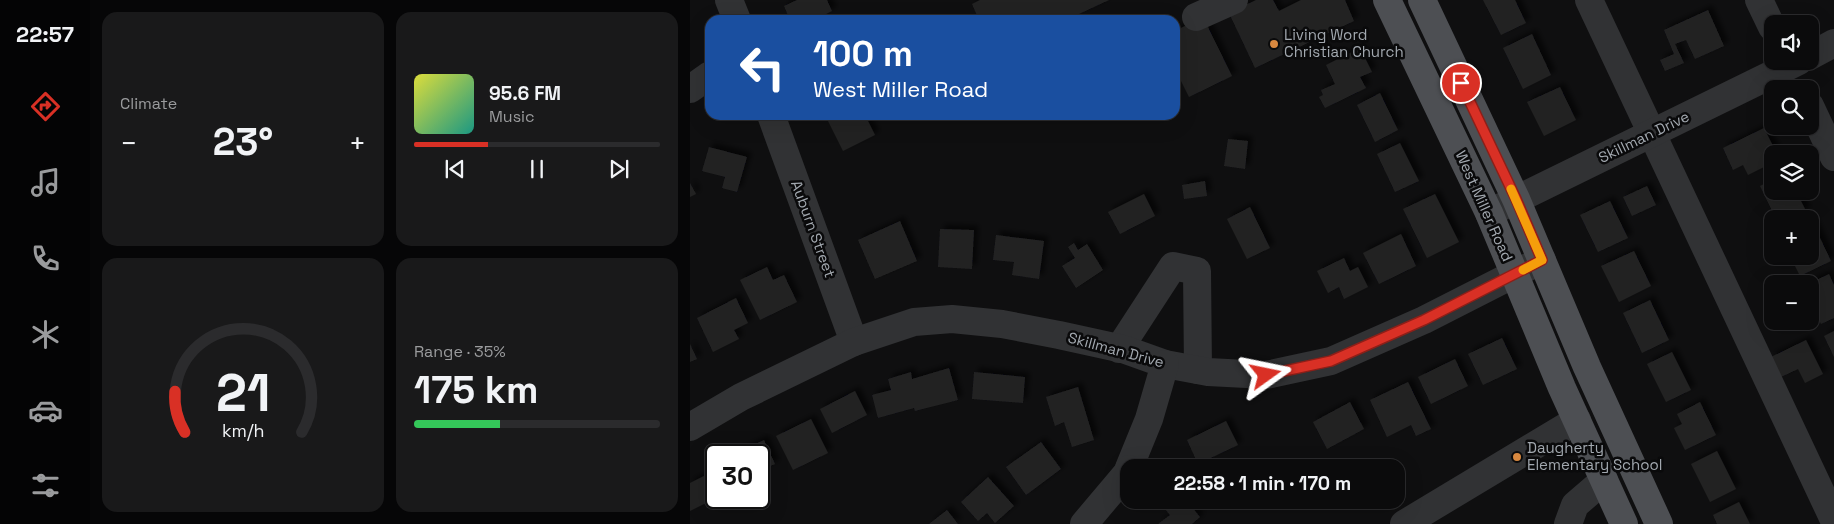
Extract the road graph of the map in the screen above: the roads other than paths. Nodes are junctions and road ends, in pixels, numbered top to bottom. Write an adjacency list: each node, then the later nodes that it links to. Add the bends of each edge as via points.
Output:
1 (729, 0): 7 (street)
2 (1234, 0): 9 (street)
3 (1387, 0): 20 (main road, West Miller Road)
4 (1422, 0): 19 (main road, West Miller Road)
5 (1589, 0): 17 (street)
6 (1759, 0): 8 (street)
7 (734, 15)
8 (1766, 15)
9 (1196, 17)
10 (1834, 43): 11 (street, Skillman Drive)
11 (1819, 53)
12 (1789, 70): 17 (street, Skillman Drive)
13 (705, 78): 14 (street)
14 (690, 89)
15 (773, 120): 23 (street, Auburn Street)
16 (1819, 125): 18 (street)
17 (1653, 133): 19 (street, Skillman Drive); 32 (street)
18 (1834, 157)
19 (1516, 199): 20 (street, Skillman Drive); 21 (main road, West Miller Road)
20 (1489, 213): 22 (main road, West Miller Road)
21 (1542, 260): 22 (street, Skillman Drive); 37 (main road, West Miller Road)
22 (1514, 275): 26 (street, Skillman Drive, via 1331,361 1266,375); 27 (main road, West Miller Road)
23 (854, 342): 24 (street, Skillman Drive, via 914,322 952,319 1002,324); 28 (street, Skillman Drive, via 741,397)
24 (1119, 349): 25 (street, Skillman Drive); 26 (street, via 1173,266 1197,270)
25 (1165, 364): 26 (street, Skillman Drive); 29 (street, via 1149,419)
26 (1198, 370)
27 (1577, 420): 30 (main road, West Miller Road); 34 (street)
28 (690, 427)
29 (1133, 459)
30 (1604, 480): 35 (street, via 1575,505); 36 (main road, West Miller Road)
31 (1120, 481): 33 (street)
32 (1834, 520)
33 (1084, 524)
34 (1404, 524)
35 (1568, 524)
36 (1624, 524)
37 (1659, 524)

